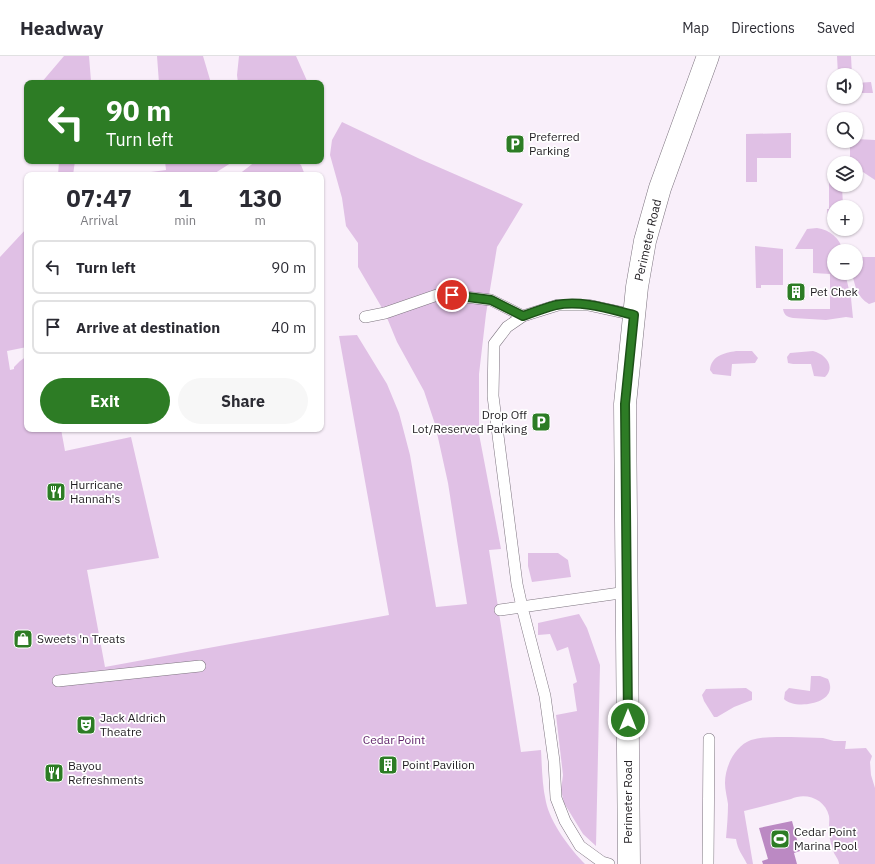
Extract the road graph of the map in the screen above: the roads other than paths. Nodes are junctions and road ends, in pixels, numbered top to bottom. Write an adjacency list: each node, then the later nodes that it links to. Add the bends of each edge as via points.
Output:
1 (708, 56): 2 (street, Perimeter Road, via 660,188 645,241)
2 (634, 315): 3 (lane, via 578,304 558,305); 5 (street, Perimeter Road, via 625,404)
3 (523, 316): 4 (lane, via 491,300 440,294); 6 (lane, via 507,327 494,344 493,396)
4 (365, 318)
5 (627, 592): 6 (lane); 12 (street, Perimeter Road)
6 (522, 607): 7 (lane); 11 (lane, via 545,696 556,798 565,821 580,846)
7 (500, 610)
8 (200, 666): 9 (lane)
9 (58, 681)
10 (709, 739): 13 (lane)
11 (609, 864)
12 (629, 864)
13 (708, 864)

